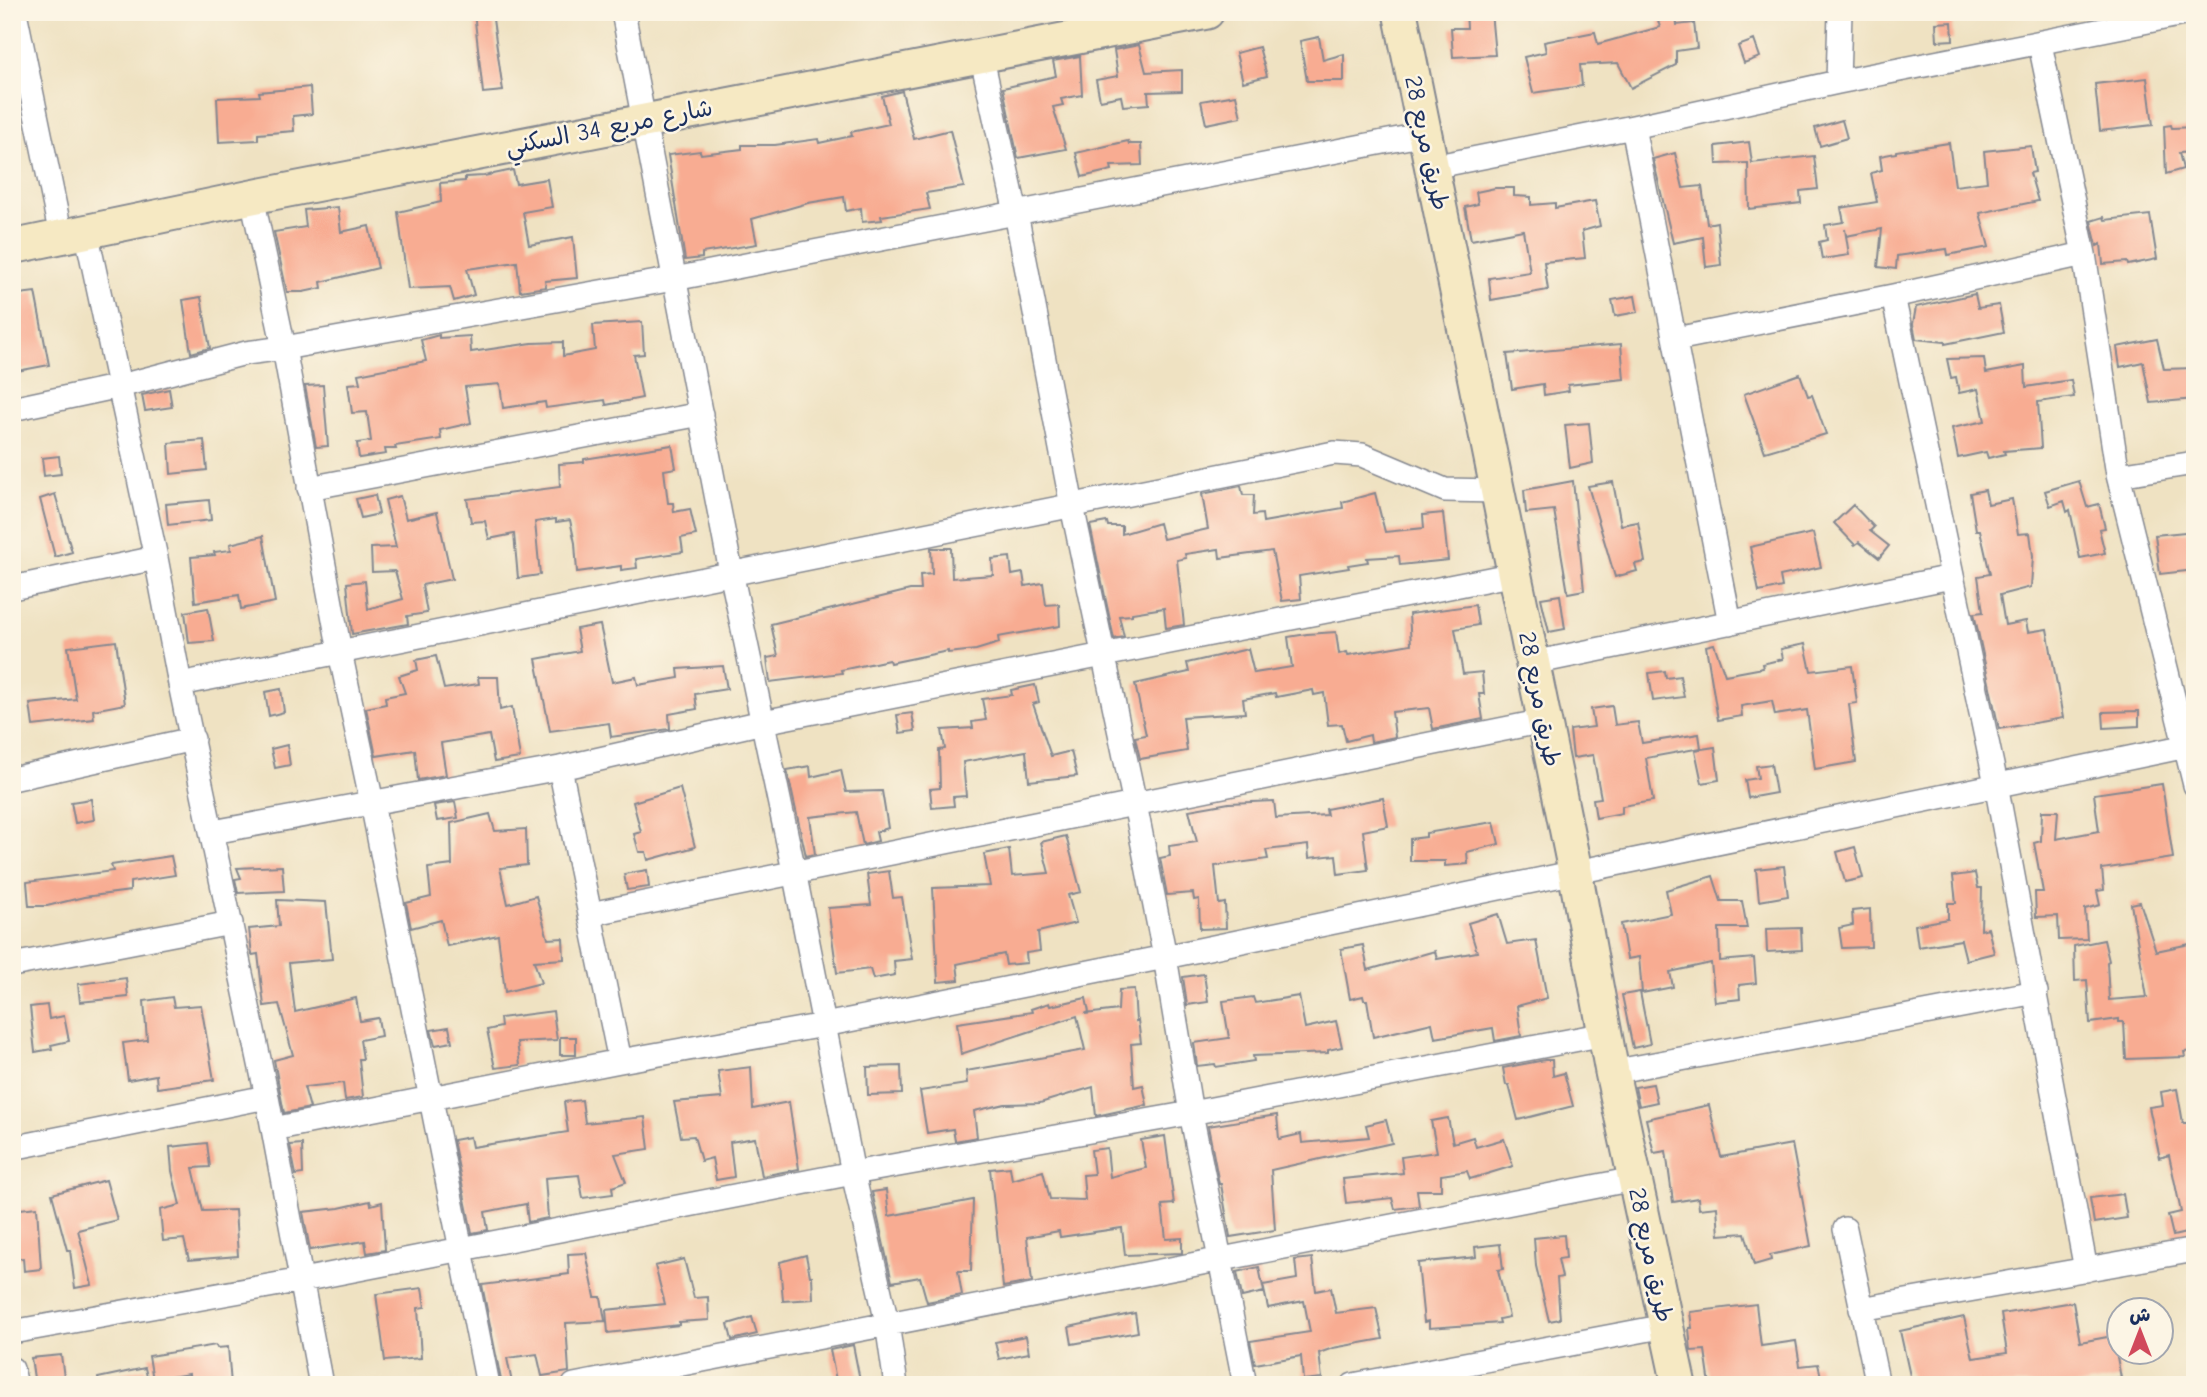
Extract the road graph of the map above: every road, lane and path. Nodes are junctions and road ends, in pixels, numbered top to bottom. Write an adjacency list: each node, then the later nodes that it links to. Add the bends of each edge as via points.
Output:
1 (15, 12): 16 (street)
2 (622, 12): 10 (street)
3 (1207, 12): 8 (street, شارع مربع 34 السكني)
4 (1400, 12): 12 (street, طريق مربع 28)
5 (1840, 12): 9 (street)
6 (2194, 12): 7 (street)
7 (2040, 44): 9 (street); 18 (street)
8 (981, 54): 10 (street, شارع مربع 34 السكني); 15 (street)
9 (1838, 82): 11 (street)
10 (643, 121): 14 (street, شارع مربع 34 السكني); 19 (street)
11 (1633, 127): 13 (street); 21 (street)
12 (1425, 134): 13 (street, طريق مربع 28); 15 (street)
13 (1432, 167): 29 (street, طريق مربع 28)
14 (252, 197): 16 (street, شارع مربع 34 السكني); 22 (street)
15 (1016, 213): 19 (street); 30 (street)
16 (73, 234): 17 (street, شارع مربع 34 السكني); 23 (street)
17 (12, 247)
18 (2084, 254): 20 (street); 27 (street)
19 (674, 279): 22 (street); 25 (street)
20 (1893, 296): 21 (street); 34 (street)
21 (1676, 339): 36 (street)
22 (284, 348): 23 (street, via 246,353); 28 (street)
23 (120, 386): 24 (street); 31 (street)
24 (12, 409)
25 (701, 414): 28 (street); 32 (street)
26 (2195, 463): 27 (street)
27 (2118, 475): 44 (street)
28 (309, 488): 37 (street)
29 (1498, 491): 30 (street, via 1445,490 1362,455 1334,453); 33 (street, طريق مربع 28)
30 (1072, 506): 32 (street); 38 (street)
31 (156, 558): 35 (street); 40 (street)
32 (731, 572): 37 (street); 41 (street)
33 (1515, 574): 38 (street); 39 (street, طريق مربع 28)
34 (1951, 577): 36 (street); 47 (street)
35 (12, 588)
36 (1730, 623): 39 (street)
37 (340, 652): 40 (street); 49 (street)
38 (1105, 656): 41 (street); 50 (street)
39 (1532, 663): 42 (street, طريق مربع 28)
40 (180, 684): 43 (street)
41 (763, 722): 45 (street); 52 (street)
42 (1544, 722): 50 (street); 53 (street, طريق مربع 28)
43 (193, 739): 46 (street); 51 (street)
44 (2187, 746): 47 (street); 48 (street)
45 (560, 768): 49 (street); 54 (street)
46 (12, 779)
47 (1996, 784): 53 (street); 58 (street)
48 (2195, 785)
49 (372, 803): 51 (street); 64 (street)
50 (1135, 804): 52 (street); 56 (street)
51 (213, 832): 55 (street)
52 (794, 871): 54 (street); 59 (street)
53 (1575, 871): 56 (street); 60 (street, طريق مربع 28)
54 (590, 914): 61 (street)
55 (231, 923): 57 (street); 63 (street)
56 (1165, 957): 59 (street); 65 (street)
57 (12, 965)
58 (2036, 992): 62 (street); 74 (street)
59 (824, 1025): 61 (street); 68 (street)
60 (1605, 1034): 62 (street, طريق مربع 28); 65 (street)
61 (620, 1061): 64 (street)
62 (1612, 1072): 69 (street, طريق مربع 28)
63 (267, 1097): 66 (street); 67 (street)
64 (432, 1100): 66 (street); 71 (street)
65 (1191, 1113): 68 (street); 73 (street)
66 (273, 1129): 75 (street)
67 (12, 1148)
68 (853, 1173): 71 (street); 77 (street)
69 (1634, 1179): 73 (street); 78 (street, طريق مربع 28)
70 (1845, 1229): 76 (street)
71 (461, 1249): 75 (street); 83 (street)
72 (2195, 1250): 74 (street)
73 (1221, 1260): 77 (street); 86 (street)
74 (2087, 1270): 76 (street)
75 (302, 1280): 79 (street); 82 (street)
76 (1861, 1310): 89 (street)
77 (887, 1323): 84 (street); 85 (street)
78 (1666, 1326): 87 (street); 88 (street, طريق مربع 28)
79 (12, 1332)
80 (12, 1369): 81 (street)
81 (16, 1385)
82 (321, 1385)
83 (488, 1385)
84 (574, 1385)
85 (896, 1385)
86 (1245, 1385)
87 (1353, 1385)
88 (1679, 1385)
89 (1878, 1385)

